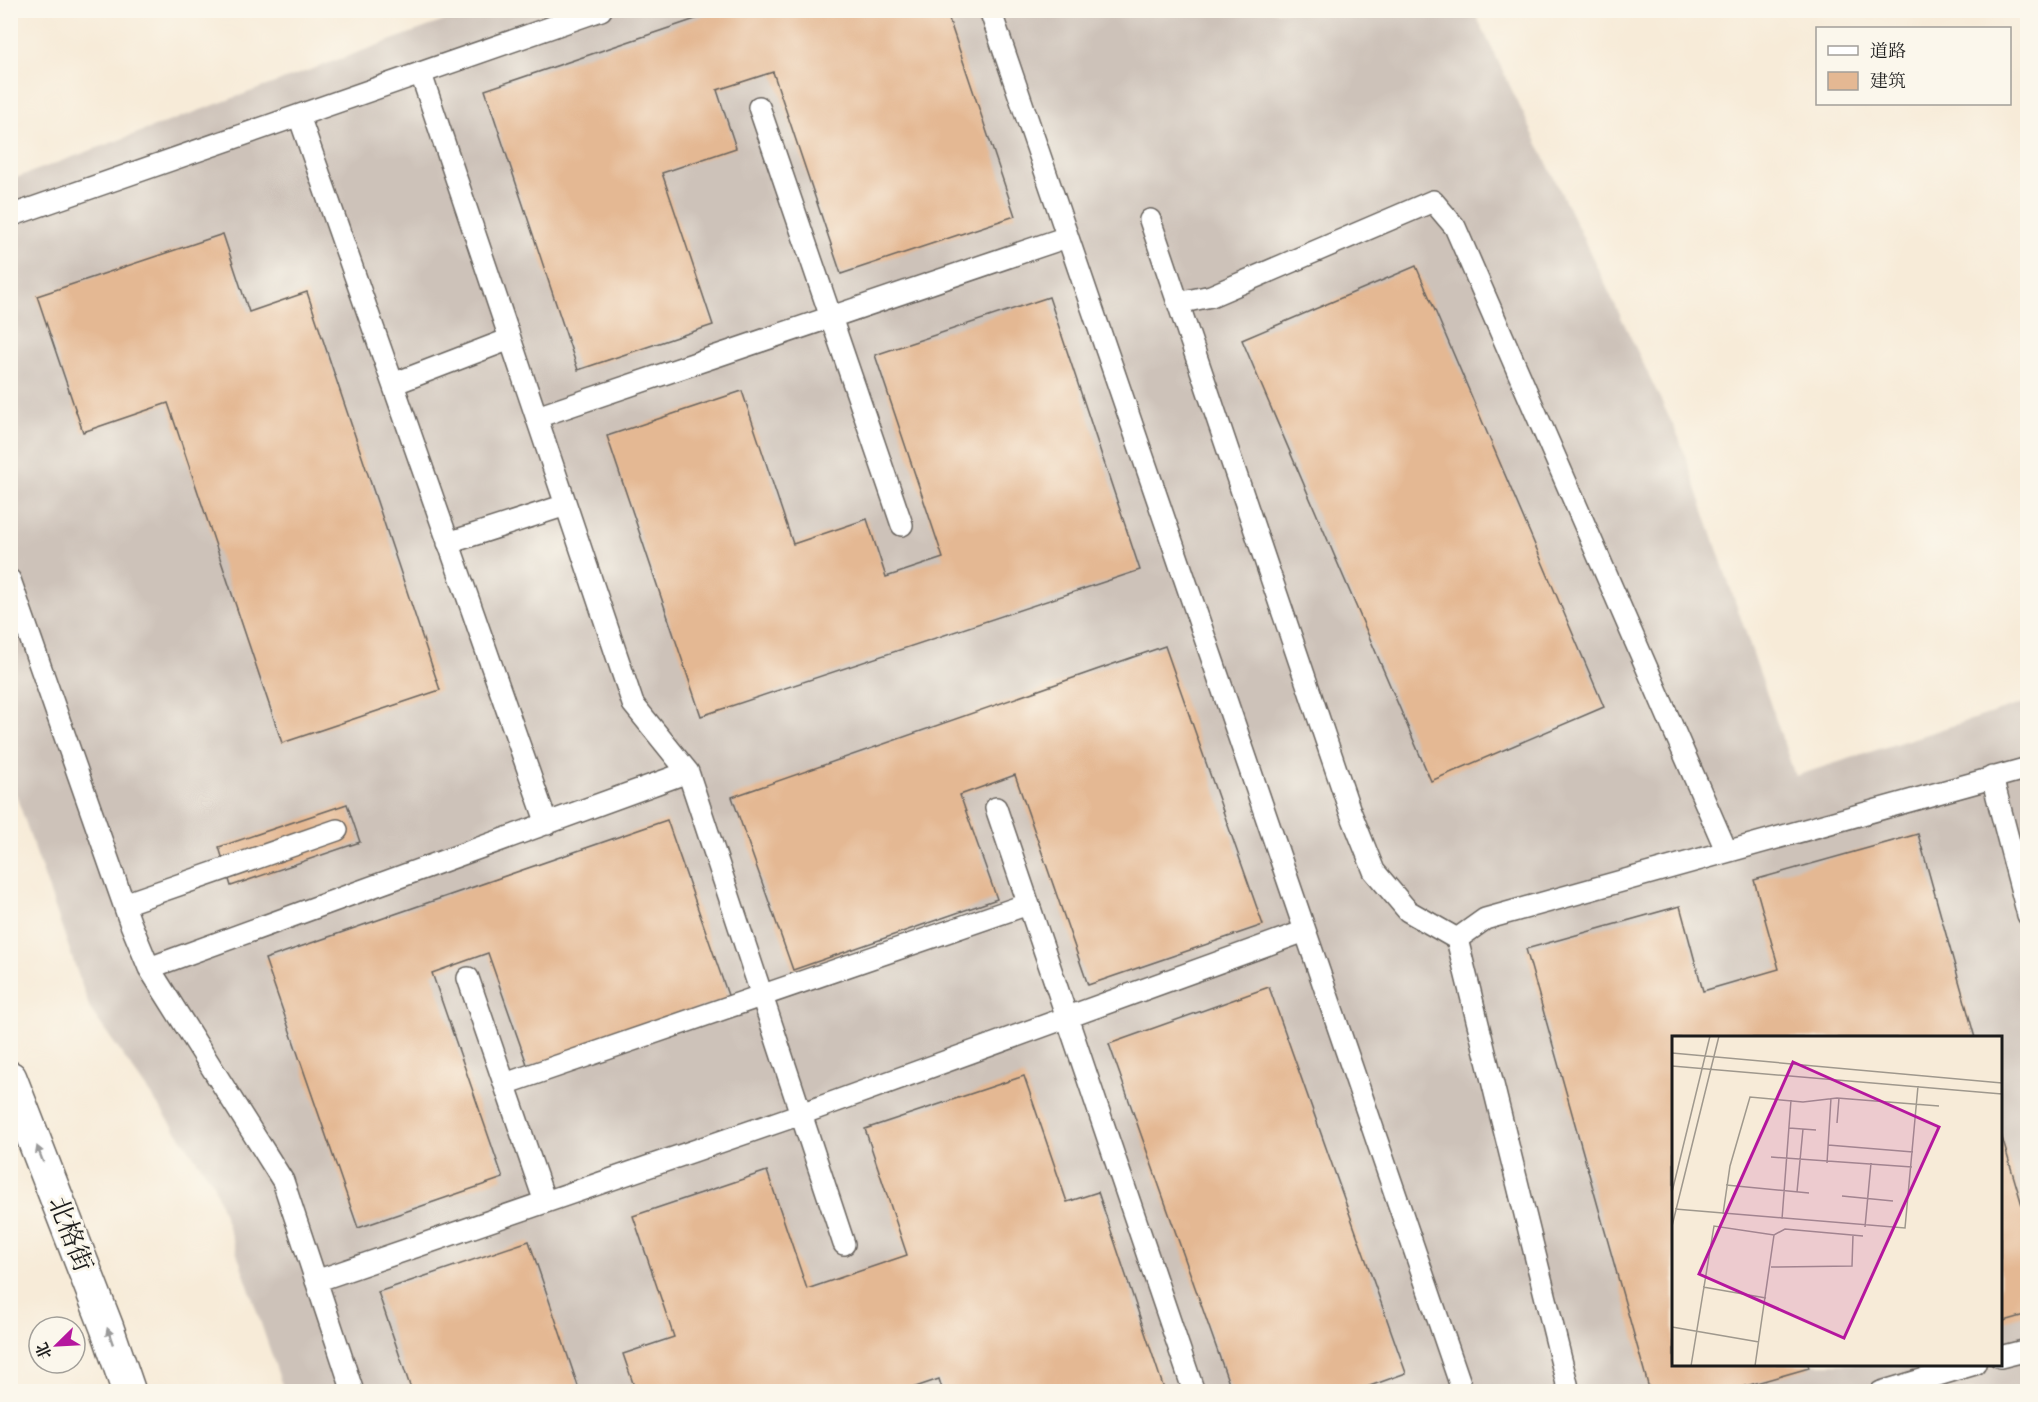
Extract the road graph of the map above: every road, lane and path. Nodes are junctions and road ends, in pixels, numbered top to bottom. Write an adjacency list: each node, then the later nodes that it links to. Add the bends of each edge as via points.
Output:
1 (601, 10): 3 (lane)
2 (990, 10): 8 (lane)
3 (421, 74): 5 (lane); 11 (lane)
4 (759, 107): 10 (lane)
5 (299, 116): 6 (lane); 12 (lane)
6 (10, 216)
7 (1150, 220): 9 (lane)
8 (1067, 237): 10 (lane); 28 (lane)
9 (1178, 303): 24 (lane, via 1211,296 1433,201 1455,227); 29 (lane, via 1374,871 1408,911)
10 (831, 317): 13 (lane); 15 (lane)
11 (510, 339): 12 (lane); 13 (lane)
12 (393, 384): 16 (lane)
13 (537, 417): 14 (lane)
14 (566, 505): 16 (lane); 19 (lane, via 633,704)
15 (902, 525)
16 (448, 543): 22 (lane)
17 (10, 580): 25 (lane)
18 (2028, 768): 20 (lane)
19 (688, 772): 22 (lane); 32 (lane)
20 (1992, 777): 24 (lane); 27 (lane)
21 (996, 808): 26 (lane)
22 (547, 824): 30 (lane)
23 (337, 830): 25 (lane)
24 (1726, 850): 29 (lane, via 1485,919)
25 (124, 904): 30 (lane)
26 (1028, 904): 32 (lane); 33 (lane)
27 (2028, 915)
28 (1305, 931): 33 (lane); 46 (lane)
29 (1457, 939): 47 (lane)
30 (150, 968): 39 (lane, via 283,1181)
31 (468, 978): 35 (lane)
32 (762, 996): 35 (lane); 36 (lane)
33 (1067, 1018): 36 (lane); 45 (lane)
34 (10, 1078): 43 (street, 北格街, one-way to 34)
35 (505, 1084): 37 (lane)
36 (801, 1114): 37 (lane); 38 (lane)
37 (545, 1202): 39 (lane)
38 (844, 1244)
39 (316, 1281): 44 (lane)
40 (2028, 1350): 41 (lane)
41 (2002, 1357)
42 (1972, 1366): 48 (lane)
43 (129, 1392)
44 (353, 1392)
45 (1194, 1392)
46 (1463, 1392)
47 (1569, 1392)
48 (1881, 1392)

